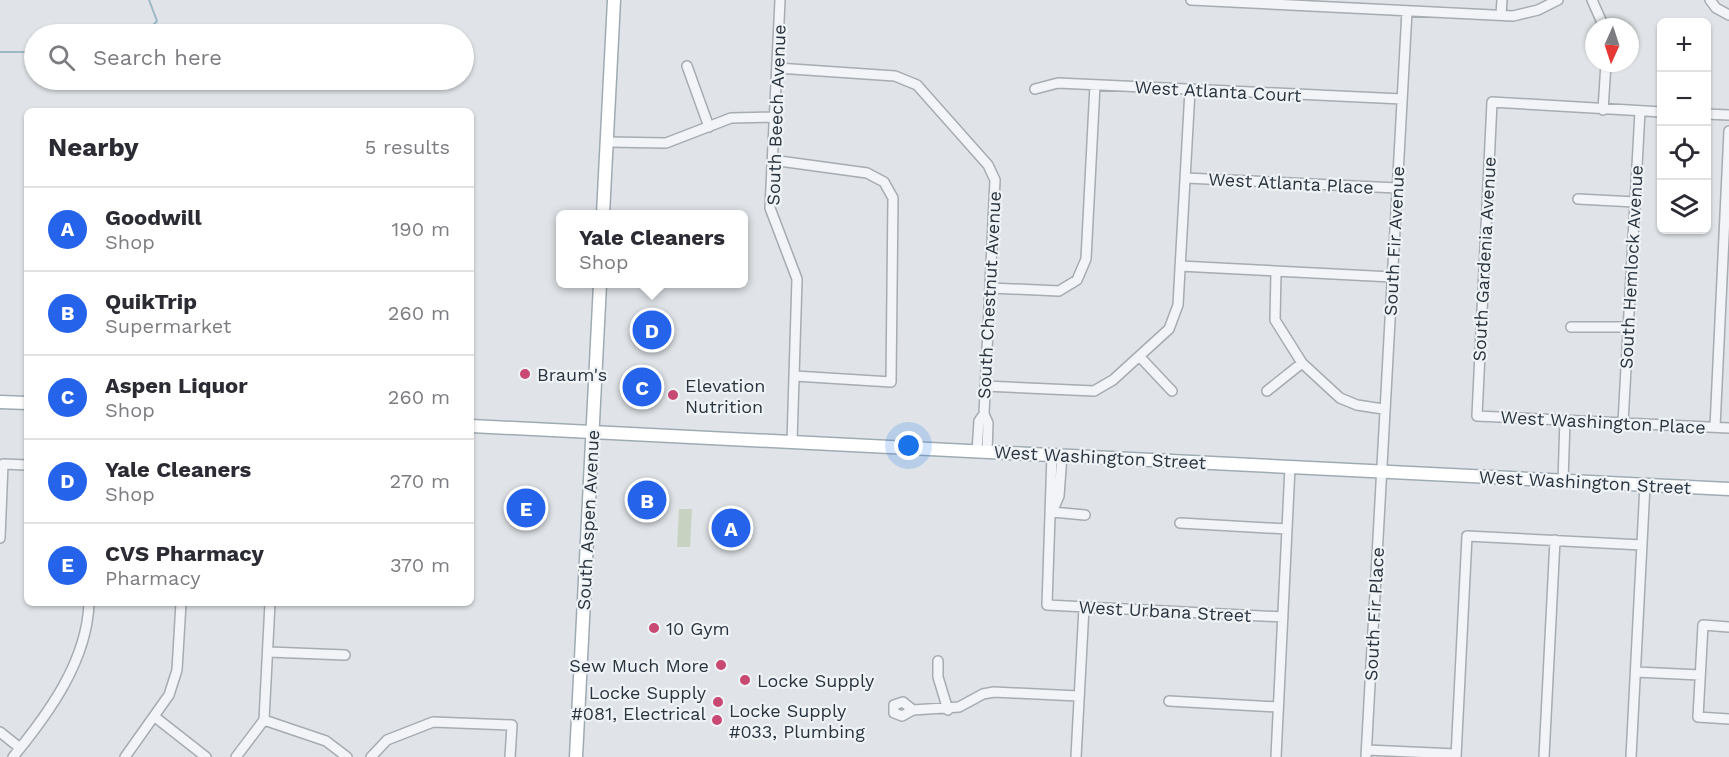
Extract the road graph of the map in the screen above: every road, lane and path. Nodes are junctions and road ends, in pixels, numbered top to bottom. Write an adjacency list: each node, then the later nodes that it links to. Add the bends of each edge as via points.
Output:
1 (614, 0): 27 (main road)
2 (780, 0): 13 (street, South Beech Avenue)
3 (1191, 0): 8 (street)
4 (1502, 0): 9 (street)
5 (1558, 0): 9 (street, via 1530,12)
6 (1592, 0): 11 (street)
7 (1710, 0): 10 (street)
8 (1407, 11): 9 (street); 18 (street, South Fir Avenue)
9 (1501, 15)
10 (1729, 15)
11 (1600, 18)
12 (687, 66): 25 (street)
13 (777, 68): 24 (street, South Beech Avenue); 38 (street, South Chestnut Avenue, via 895,76 917,85 988,165 995,180)
14 (1605, 72): 19 (street)
15 (1095, 85): 16 (street, West Atlanta Court, via 1058,83); 17 (street, West Atlanta Court); 38 (street, via 1086,259 1077,280 1059,291)
16 (1035, 89)
17 (1190, 90): 18 (street, West Atlanta Court); 29 (street)
18 (1402, 99): 30 (street, South Fir Avenue)
19 (1603, 110): 20 (street); 50 (street, South Gardenia Avenue, via 1492,102)
20 (1640, 111): 21 (street); 32 (street, South Hemlock Avenue)
21 (1657, 112)
22 (1711, 114): 23 (street)
23 (1729, 116)
24 (774, 117): 25 (street, via 731,118); 28 (street, South Beech Avenue)
25 (709, 127): 27 (street, via 666,142)
26 (1729, 131): 54 (street)
27 (607, 142): 33 (main road)
28 (772, 160): 43 (street, South Beech Avenue, via 770,208 797,279); 43 (street, via 867,173 884,182 893,198 891,382)
29 (1186, 178): 30 (street, West Atlanta Place); 34 (street)
30 (1396, 189): 36 (street, South Fir Avenue)
31 (1578, 199): 32 (street)
32 (1635, 202): 40 (street, South Hemlock Avenue)
33 (603, 210)
34 (1180, 266): 35 (street); 41 (street, via 1175,317 1169,329)
35 (1276, 272): 36 (street); 42 (street, via 1275,320)
36 (1392, 277): 49 (street, South Fir Avenue)
37 (600, 288): 56 (main road, South Aspen Avenue)
38 (991, 288): 44 (street, South Chestnut Avenue)
39 (1571, 327): 40 (street)
40 (1628, 327): 52 (street, South Hemlock Avenue)
41 (1140, 357): 44 (street, via 1094,391); 45 (street)
42 (1302, 363): 46 (street); 49 (street, via 1340,399)
43 (795, 376): 57 (street, South Beech Avenue)
44 (985, 386): 58 (street, South Chestnut Avenue, via 984,414 988,423)
45 (1172, 391)
46 (1267, 391)
47 (0, 402): 48 (main road)
48 (24, 403)
49 (1383, 408): 62 (street, South Fir Avenue)
50 (1477, 416): 51 (street, West Washington Place)
51 (1566, 420): 52 (street, West Washington Place); 63 (street)
52 (1623, 423): 54 (street, West Washington Place)
53 (474, 426): 56 (main road, West Washington Street)
54 (1715, 427): 55 (street, West Washington Place)
55 (1729, 428)
56 (592, 432): 57 (main road, West Washington Street); 103 (main road, South Aspen Avenue)
57 (792, 441): 58 (main road, West Washington Street)
58 (982, 451): 59 (main road, West Washington Street)
59 (1057, 455): 61 (main road, West Washington Street); 66 (street, via 1059,495)
60 (24, 465): 70 (street, via 3,464)
61 (1290, 467): 62 (main road, West Washington Street); 69 (street)
62 (1380, 471): 63 (main road, West Washington Street); 94 (street, South Fir Place)
63 (1563, 481): 64 (main road, West Washington Street)
64 (1645, 485): 65 (main road, West Washington Street); 72 (street)
65 (1729, 489)
66 (1052, 513): 67 (street); 76 (street, West Urbana Street, via 1047,605)
67 (1085, 515)
68 (1180, 523): 69 (street)
69 (1287, 528): 77 (street)
70 (0, 538)
71 (1555, 540): 72 (street); 95 (street, via 1467,536); 106 (street)
72 (1642, 544): 82 (street)
73 (90, 606): 93 (street, via 72,672)
74 (181, 606): 89 (street, via 177,670 169,695)
75 (270, 606): 79 (street)
76 (1084, 607): 77 (street, West Urbana Street); 84 (street)
77 (1283, 617): 86 (street)
78 (1729, 627): 83 (street, via 1703,625)
79 (269, 652): 80 (street); 91 (street)
80 (345, 655)
81 (938, 661): 88 (street, via 938,677)
82 (1636, 672): 83 (street); 107 (street)
83 (1700, 675): 90 (street, via 1698,717)
84 (1078, 696): 88 (street, via 994,692); 104 (street)
85 (1169, 701): 86 (street)
86 (1278, 707): 105 (street)
87 (914, 710): 88 (street)
88 (948, 710)
89 (155, 717): 97 (street); 98 (street)
90 (1729, 719)
91 (264, 720): 99 (street); 100 (street, via 326,741)
92 (0, 732): 93 (street)
93 (20, 748): 96 (street)
94 (1366, 754): 95 (street)
95 (1456, 756)
96 (13, 757)
97 (125, 757)
98 (206, 757)
99 (236, 757)
100 (347, 757)
101 (371, 757): 102 (street, via 387,740 433,722 512,724)
102 (510, 757)
103 (576, 757)
104 (1076, 757)
105 (1276, 757)
106 (1544, 757)
107 (1631, 757)

